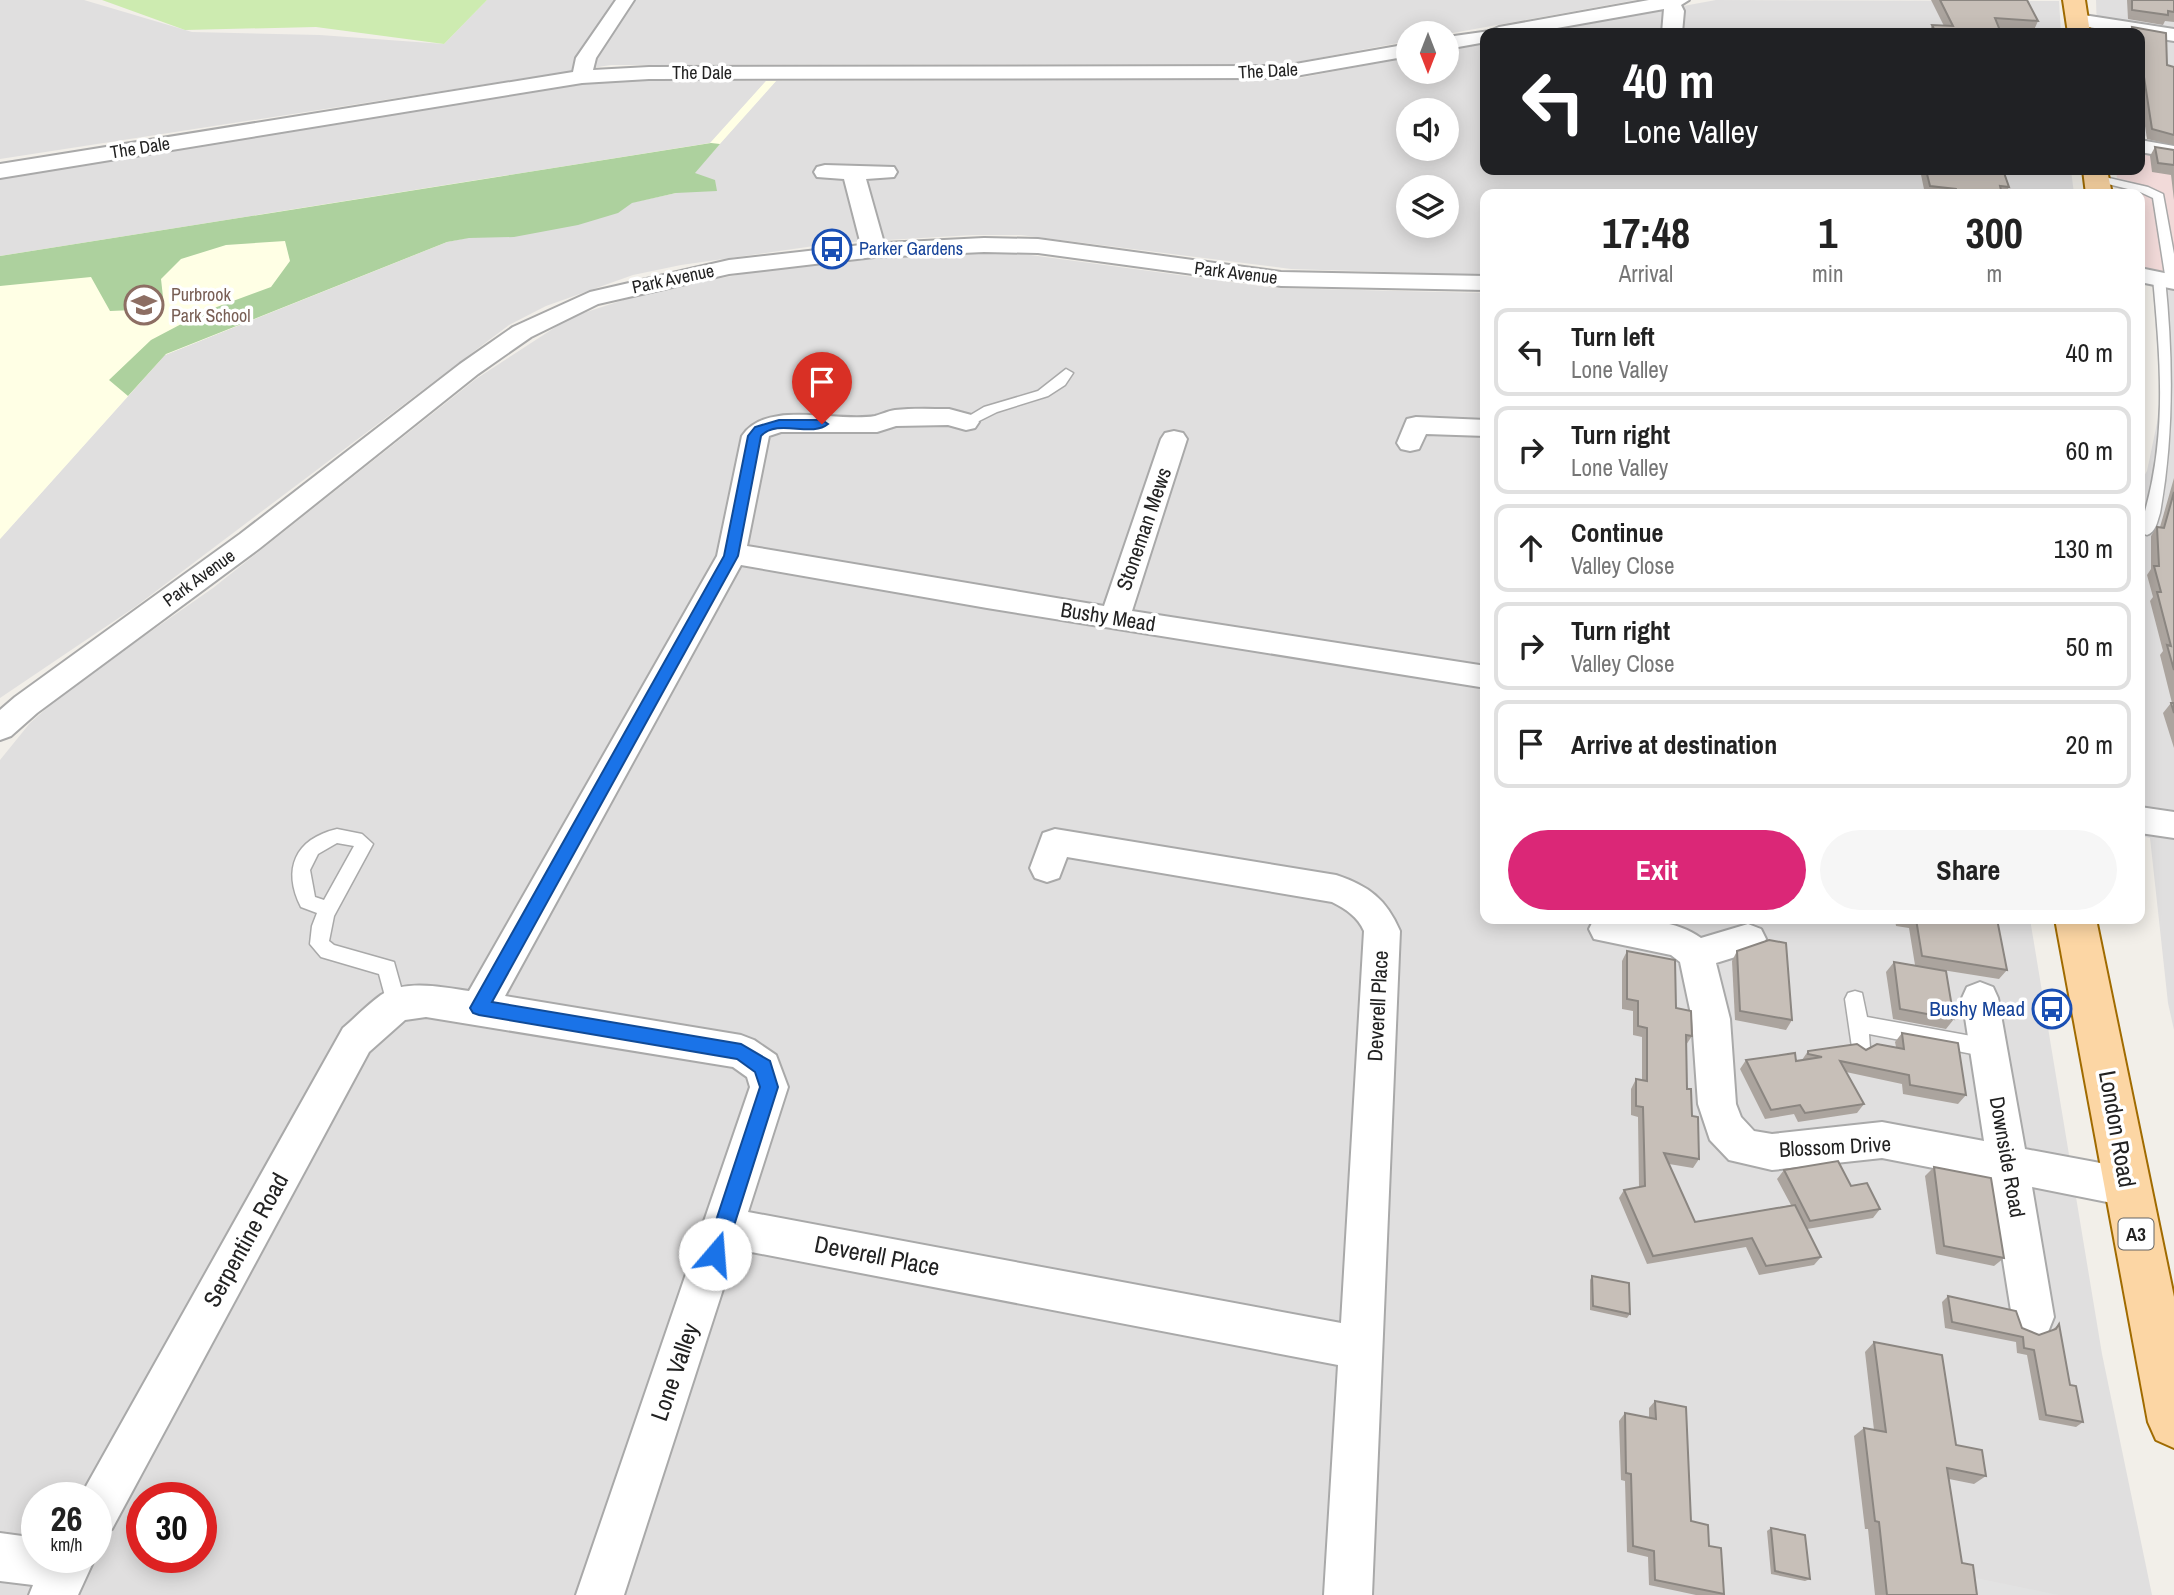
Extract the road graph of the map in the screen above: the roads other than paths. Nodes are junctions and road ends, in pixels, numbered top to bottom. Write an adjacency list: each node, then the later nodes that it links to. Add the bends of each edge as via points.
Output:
1 (625, 0): 12 (street, via 586,58)
2 (1675, 1): 4 (street); 5 (street)
3 (2077, 18): 6 (street)
4 (1526, 28)
5 (1673, 28)
6 (2134, 28)
7 (2145, 30): 8 (street)
8 (2174, 35)
9 (1480, 37): 10 (street)
10 (1460, 41)
11 (1396, 52): 12 (street, The Dale, via 1284,72)
12 (582, 77): 15 (street, The Dale)
13 (2145, 147): 14 (street)
14 (2174, 152)
15 (0, 171)
16 (825, 172): 18 (street)
17 (886, 172): 18 (street)
18 (854, 173): 22 (street)
19 (2097, 181): 20 (lane)
20 (2144, 189)
21 (2145, 190): 23 (lane, via 2160,197)
22 (874, 250): 24 (street, Park Avenue, via 1038,246 1281,279); 34 (street, Park Avenue, via 729,267 622,291 590,299 522,332 250,541)
23 (2161, 279): 30 (lane, via 2168,432 2163,473)
24 (1480, 283)
25 (1066, 373): 27 (lane, via 1060,384 1048,391)
26 (1389, 420): 28 (street, via 1413,434)
27 (966, 422): 31 (street, via 949,417 893,418 877,424 779,424 760,429)
28 (1480, 428)
29 (1174, 439): 32 (street, Stoneman Mews)
30 (2147, 530)
31 (731, 556): 32 (street, Bushy Mead); 48 (street)
32 (1115, 618): 33 (street, Bushy Mead)
33 (1480, 676)
34 (26, 705): 35 (lane); 36 (street, Park Avenue)
35 (0, 713)
36 (0, 728)
37 (2145, 821): 38 (street)
38 (2174, 825)
39 (1054, 845): 56 (street, Deverell Place, via 1336,889 1359,898 1375,913 1382,931)
40 (329, 909): 47 (lane, via 319,923 319,944 328,951 387,968)
41 (2076, 924): 53 (main road, London Road / A3)
42 (1608, 929): 44 (street, via 1679,942)
43 (1748, 939): 44 (street)
44 (1696, 954): 52 (street, Blossom Drive, via 1711,1019 1717,1104 1724,1127 1743,1147 1772,1152 1882,1140)
45 (1980, 998): 51 (street, Downside Road)
46 (1855, 999): 49 (lane)
47 (411, 1003): 48 (street, Lone Valley); 58 (street, Serpentine Road, via 356,1040)
48 (479, 1008): 54 (street, Lone Valley, via 741,1052 763,1067 769,1087)
49 (1858, 1024): 50 (lane); 51 (lane)
50 (1860, 1048)
51 (1988, 1048): 52 (street, Downside Road)
52 (2008, 1163): 53 (street, Blossom Drive); 55 (street, Downside Road)
53 (2127, 1187): 57 (main road, London Road / A3)
54 (724, 1227): 56 (street, Deverell Place); 61 (street, Lone Valley)
55 (2033, 1317)
56 (1359, 1348): 62 (street, Deverell Place)
57 (2174, 1422)
58 (112, 1484)
59 (0, 1557): 60 (street)
60 (21, 1562)
61 (600, 1595)
62 (1348, 1595)

